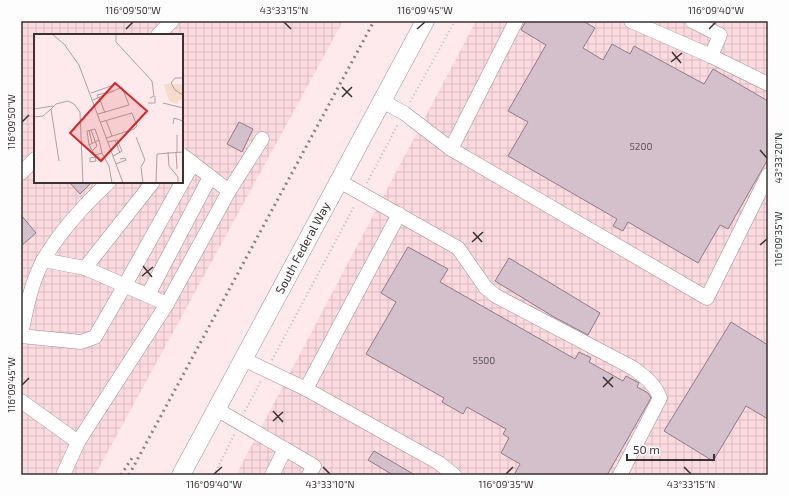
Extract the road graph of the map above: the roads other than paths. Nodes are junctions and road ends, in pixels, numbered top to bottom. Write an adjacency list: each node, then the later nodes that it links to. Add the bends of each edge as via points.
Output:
1 (172, 21): 6 (lane)
2 (426, 21): 9 (main road, South Federal Way)
3 (516, 21): 11 (lane)
4 (631, 21): 7 (lane)
5 (692, 21): 7 (lane, via 720,35)
6 (159, 34)
7 (711, 56): 8 (lane)
8 (768, 84)
9 (382, 101): 11 (lane, via 404,113); 17 (main road, South Federal Way)
10 (262, 139): 21 (lane)
11 (451, 149): 15 (lane, via 706,298)
12 (187, 159): 16 (lane)
13 (34, 160): 14 (lane)
14 (21, 173)
15 (768, 175)
16 (210, 177): 21 (lane); 26 (lane)
17 (339, 181): 22 (lane); 29 (main road, South Federal Way)
18 (107, 183): 23 (lane, via 78,211)
19 (152, 183): 24 (lane)
20 (175, 183): 25 (lane)
21 (229, 191): 27 (lane)
22 (399, 214): 30 (lane); 40 (lane, via 458,248 486,288 496,296 633,368 657,390 660,398)
23 (43, 260): 24 (lane); 28 (lane, via 28,302)
24 (85, 268): 25 (lane)
25 (125, 285): 26 (lane); 28 (lane, via 94,337 81,342)
26 (148, 295): 27 (lane)
27 (167, 304): 33 (lane)
28 (21, 336)
29 (243, 359): 30 (lane); 32 (main road, South Federal Way)
30 (306, 389): 39 (lane, via 439,463)
31 (21, 401): 33 (lane)
32 (216, 409): 34 (lane); 36 (main road, South Federal Way)
33 (78, 442): 35 (lane)
34 (285, 450): 37 (lane); 38 (lane, via 314,466)
35 (63, 475)
36 (181, 475)
37 (272, 475)
38 (309, 475)
39 (454, 475)
40 (620, 475)

